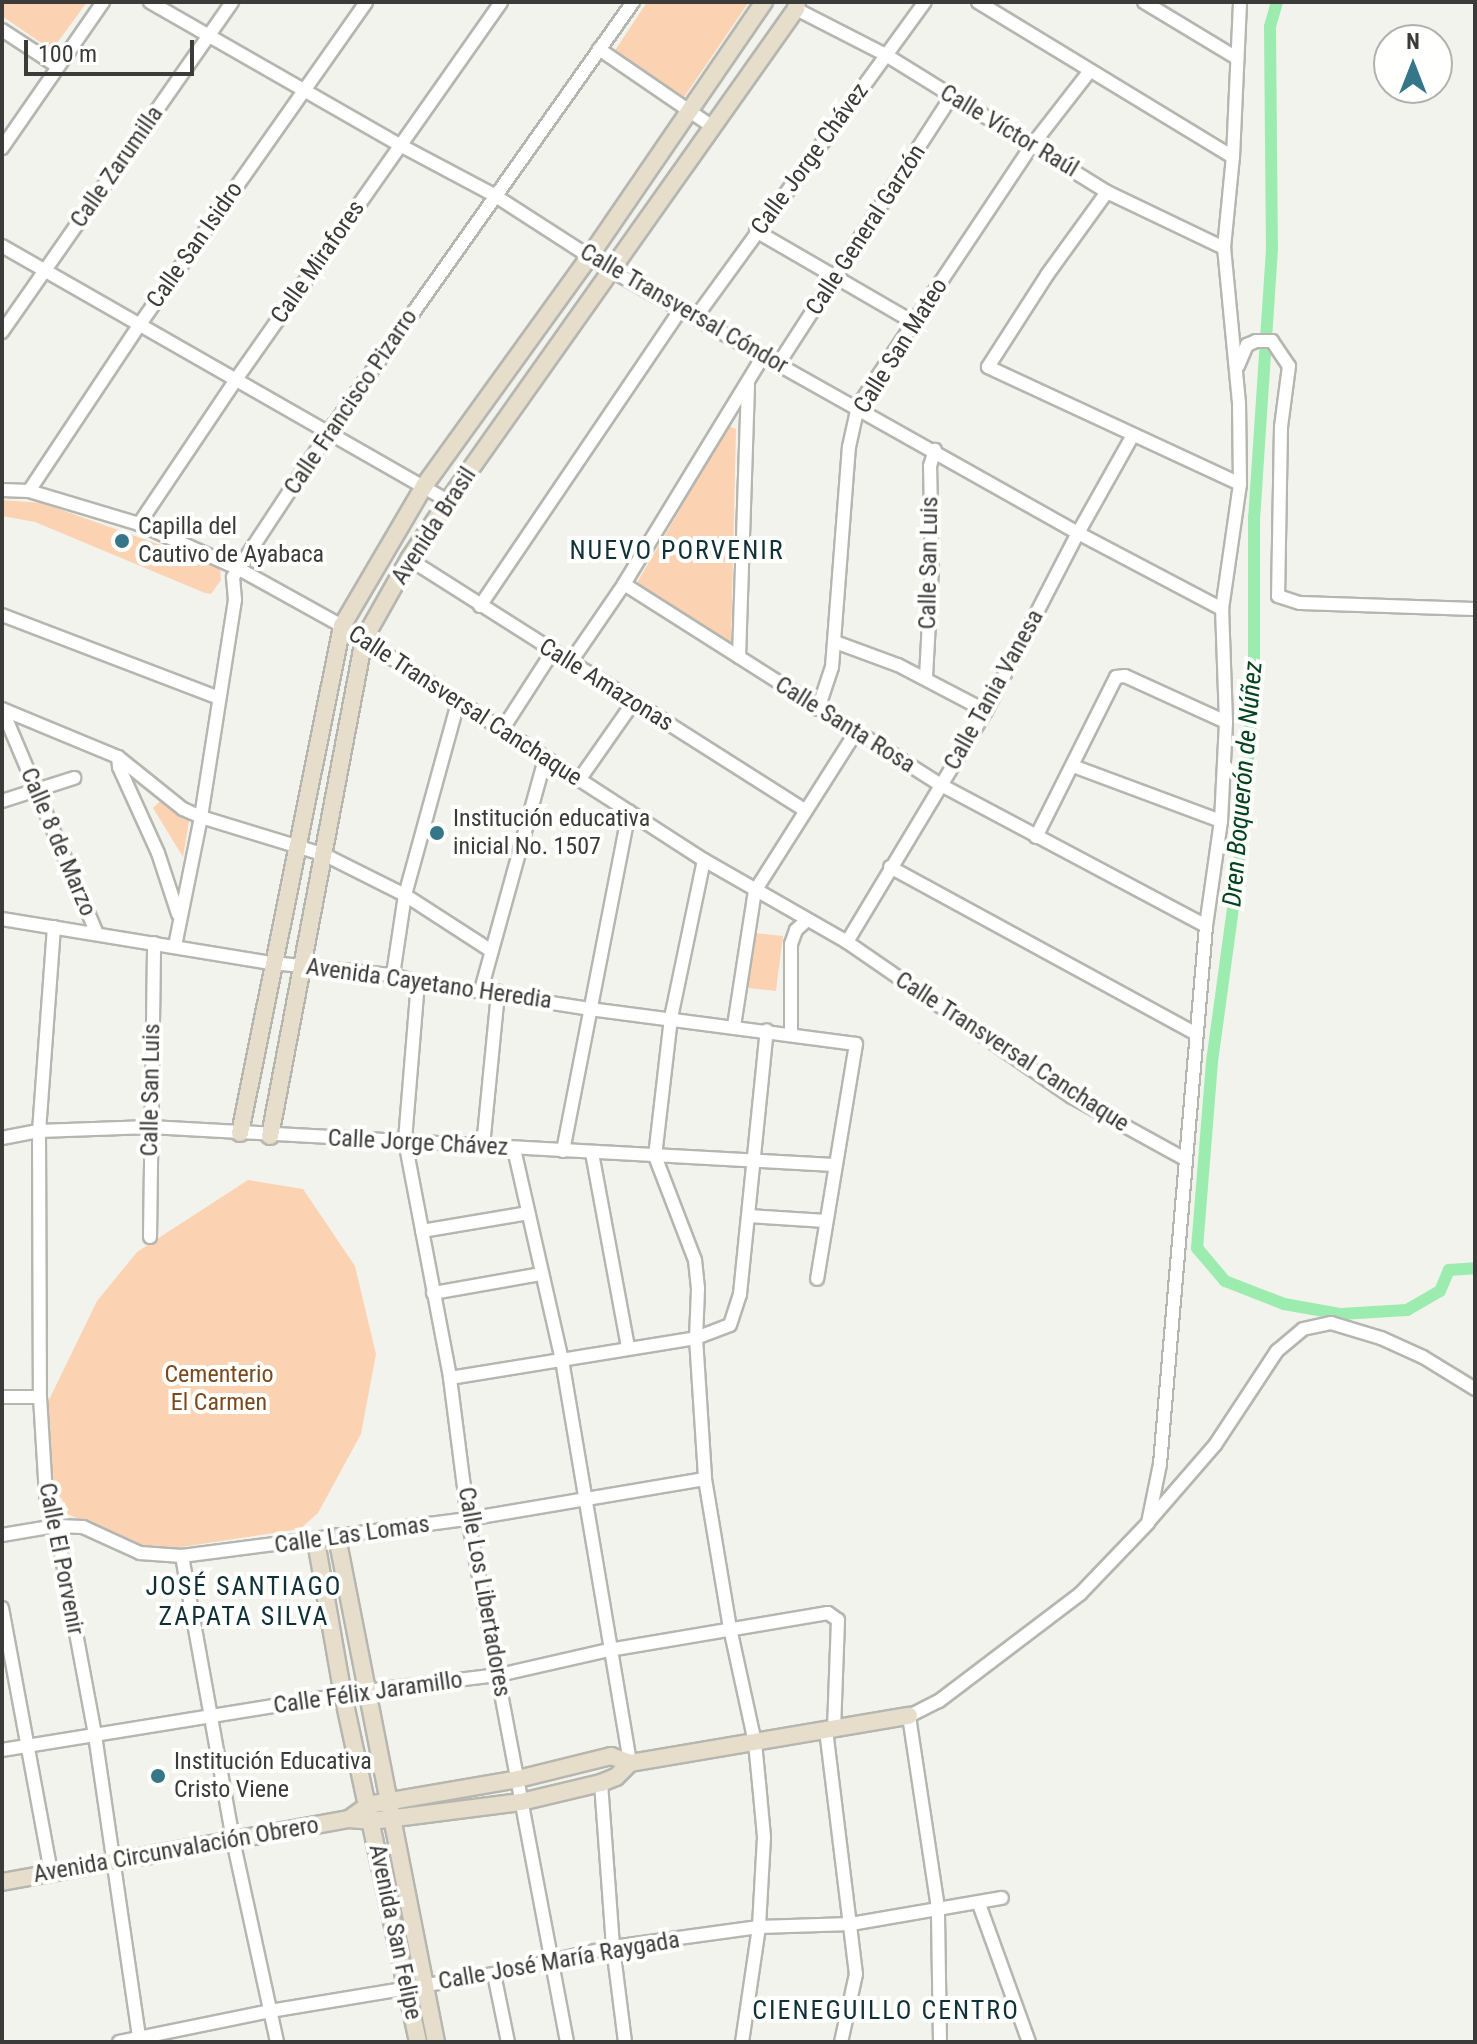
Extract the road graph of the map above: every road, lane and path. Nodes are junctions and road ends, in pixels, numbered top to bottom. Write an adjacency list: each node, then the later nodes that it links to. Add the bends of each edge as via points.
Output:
1 (103, 2): 19 (street)
2 (150, 2): 15 (street, Calle Transversal Cóndor)
3 (232, 2): 15 (street, Calle Zarumilla)
4 (366, 2): 21 (street, Calle San Isidro)
5 (501, 2): 26 (street, Calle Mirafores)
6 (633, 2): 16 (street, Calle Francisco Pizarro)
7 (764, 2): 23 (street, Avenida Brasil)
8 (925, 2): 17 (street, Calle Jorge Chávez)
9 (978, 2): 13 (street)
10 (1144, 2): 18 (street)
11 (1240, 2): 18 (street)
12 (796, 5): 17 (street, Calle Víctor Raúl); 24 (street, Avenida Brasil)
13 (993, 6): 20 (street)
14 (2, 30): 19 (street)
15 (209, 38): 21 (street, Calle Transversal Cóndor); 35 (street, Calle Zarumilla)
16 (599, 49): 23 (street); 30 (street, Calle Francisco Pizarro)
17 (886, 55): 22 (street, Calle Víctor Raúl); 31 (street, Calle Jorge Chávez)
18 (1237, 58): 28 (street)
19 (57, 66): 27 (street)
20 (1089, 72): 25 (street, Calle San Mateo); 28 (street)
21 (302, 89): 26 (street, Calle Transversal Cóndor); 41 (street, Calle San Isidro)
22 (952, 96): 25 (street, Calle Víctor Raúl); 37 (street, Calle General Garzón)
23 (689, 111): 24 (street); 34 (street, Avenida Brasil)
24 (713, 127): 36 (street, Avenida Brasil)
25 (1033, 144): 29 (street, Calle Víctor Raúl); 40 (street, Calle San Mateo)
26 (400, 145): 30 (street, Calle Transversal Cóndor); 46 (street, Calle Mirafores)
27 (2, 148)
28 (1233, 157): 33 (street)
29 (1107, 192): 33 (street, Calle Víctor Raúl); 50 (street, via 988,367)
30 (494, 195): 34 (street, Calle Transversal Cóndor); 49 (street, Calle Francisco Pizarro)
31 (756, 231): 37 (street); 39 (street, Calle Jorge Chávez)
32 (2, 246): 35 (street)
33 (1224, 248): 45 (street)
34 (590, 256): 36 (street, Calle Transversal Cóndor); 53 (street, Avenida Brasil)
35 (44, 271): 41 (street); 42 (street, Calle Zarumilla)
36 (612, 271): 38 (street, Calle Transversal Cóndor); 56 (street, Avenida Brasil)
37 (834, 279): 40 (street); 44 (street, Calle General Garzón)
38 (682, 308): 39 (street, Calle Transversal Cóndor); 62 (street)
39 (696, 317): 43 (street, Calle Transversal Cóndor)
40 (913, 322): 48 (street, Calle San Mateo)
41 (140, 324): 46 (street); 55 (street, Calle San Isidro)
42 (2, 332)
43 (763, 356): 44 (street, Calle Transversal Cóndor); 47 (street)
44 (779, 363): 48 (street, Calle Transversal Cóndor)
45 (1236, 371): 52 (street); 64 (street, via 1241,353 1256,341 1272,341 1289,366 1281,427 1278,596 1300,603)
46 (237, 378): 49 (street); 57 (street, Calle Mirafores)
47 (748, 385): 61 (street); 70 (street)
48 (858, 406): 51 (street, Calle Transversal Cóndor); 68 (street, Calle San Mateo, via 849,447)
49 (328, 433): 53 (street); 60 (street, Calle Francisco Pizarro)
50 (1133, 435): 52 (street); 58 (street, Calle Tania Vanesa)
51 (935, 450): 58 (street, Calle Transversal Cóndor); 72 (street, Calle San Luis, via 930,466)
52 (1240, 484): 63 (street)
53 (424, 486): 56 (street); 66 (street, Avenida Brasil)
54 (2, 490): 55 (street, Calle Transversal Canchaque)
55 (29, 491): 57 (street, Calle Transversal Canchaque)
56 (448, 501): 59 (street, Avenida Brasil)
57 (139, 524): 60 (street, Calle Transversal Canchaque)
58 (1078, 533): 63 (street, Calle Transversal Cóndor); 78 (street, Calle Tania Vanesa)
59 (409, 559): 62 (street, Calle Amazonas); 67 (street, Avenida Brasil)
60 (239, 569): 66 (street, Calle Transversal Canchaque); 73 (street, Calle Francisco Pizarro, via 233,577 235,600)
61 (624, 584): 70 (street, Calle Santa Rosa); 71 (street)
62 (480, 606): 69 (street, Calle Amazonas)
63 (1222, 609): 79 (street)
64 (1475, 609)
65 (2, 615): 73 (street)
66 (342, 626): 67 (street, Calle Transversal Canchaque); 95 (street, Avenida Brasil)
67 (364, 639): 74 (street, Calle Transversal Canchaque); 96 (street, Avenida Brasil)
68 (835, 642): 72 (street); 77 (street, Calle San Mateo)
69 (553, 651): 71 (street, Calle Amazonas); 80 (street)
70 (739, 657): 77 (street, Calle Santa Rosa)
71 (570, 663): 75 (street, Calle Amazonas)
72 (926, 677): 78 (street)
73 (217, 697): 92 (street, Calle Francisco Pizarro)
74 (458, 702): 80 (street, Calle Transversal Canchaque); 100 (street)
75 (633, 703): 86 (street); 90 (street, Calle Amazonas)
76 (2, 709): 82 (street); 88 (street, Calle 8 de Marzo)
77 (818, 709): 81 (street, Calle Santa Rosa)
78 (986, 711): 87 (street, Calle Tania Vanesa)
79 (1226, 722): 84 (street, via 1120,675); 93 (street)
80 (502, 730): 83 (street, Calle Transversal Canchaque)
81 (856, 732): 87 (street, Calle Santa Rosa); 90 (street)
82 (118, 757): 92 (street, via 183,809); 101 (street)
83 (545, 759): 86 (street, Calle Transversal Canchaque); 110 (street)
84 (1073, 766): 93 (street); 94 (street)
85 (74, 778): 88 (street)
86 (579, 780): 91 (street, Calle Transversal Canchaque)
87 (941, 785): 94 (street, Calle Santa Rosa); 98 (street, Calle Tania Vanesa)
88 (36, 790): 89 (street); 106 (street, Calle 8 de Marzo)
89 (2, 801)
90 (805, 810): 99 (street)
91 (629, 811): 97 (street, Calle Transversal Canchaque); 117 (street)
92 (201, 817): 95 (street); 101 (street, Calle Francisco Pizarro)
93 (1221, 821): 104 (street)
94 (1036, 837): 104 (street, Calle Santa Rosa)
95 (298, 846): 96 (street); 111 (street, Avenida Brasil)
96 (325, 855): 100 (street); 112 (street, Avenida Brasil)
97 (704, 860): 99 (street, Calle Transversal Canchaque); 118 (street)
98 (890, 867): 107 (street, Calle Tania Vanesa); 122 (street)
99 (755, 891): 103 (street, Calle Transversal Canchaque); 119 (street)
100 (405, 895): 110 (street); 113 (street)
101 (179, 917): 109 (street, Calle Francisco Pizarro)
102 (2, 919): 105 (street, Avenida Cayetano Heredia)
103 (806, 921): 107 (street, Calle Transversal Canchaque); 121 (street, via 791,944)
104 (1206, 926): 122 (street)
105 (54, 927): 106 (street, Avenida Cayetano Heredia); 124 (street, Calle El Porvenir)
106 (96, 932): 108 (street, Avenida Cayetano Heredia)
107 (847, 942): 134 (street, Calle Transversal Canchaque, via 1072,1097)
108 (154, 943): 109 (street, Avenida Cayetano Heredia); 123 (street, Calle San Luis)
109 (175, 946): 111 (street, Avenida Cayetano Heredia)
110 (490, 950): 115 (street)
111 (272, 963): 112 (street, Avenida Cayetano Heredia); 125 (street, Avenida Brasil)
112 (304, 965): 113 (street, Avenida Cayetano Heredia); 126 (street, Avenida Brasil)
113 (393, 975): 114 (street, Avenida Cayetano Heredia)
114 (418, 982): 115 (street, Avenida Cayetano Heredia); 128 (street, Calle Los Libertadores)
115 (481, 990): 116 (street, Avenida Cayetano Heredia)
116 (498, 992): 117 (street, Avenida Cayetano Heredia); 129 (street)
117 (590, 1009): 118 (street, Avenida Cayetano Heredia); 131 (street)
118 (671, 1018): 119 (street, Avenida Cayetano Heredia); 133 (street)
119 (734, 1026): 120 (street, Avenida Cayetano Heredia)
120 (767, 1030): 121 (street, Avenida Cayetano Heredia); 135 (street)
121 (791, 1032): 136 (street, Avenida Cayetano Heredia, via 856,1044)
122 (1196, 1034): 134 (street)
123 (150, 1127): 124 (street, Calle Jorge Chávez); 125 (street, Calle Jorge Chávez); 141 (street, Calle San Luis)
124 (39, 1131): 127 (street, Calle Jorge Chávez); 151 (street, Calle El Porvenir)
125 (240, 1133): 126 (street, Calle Jorge Chávez)
126 (270, 1136): 128 (street, Calle Jorge Chávez)
127 (2, 1138)
128 (405, 1141): 129 (street, Calle Jorge Chávez); 140 (street, Calle Los Libertadores)
129 (483, 1146): 130 (street, Calle Jorge Chávez)
130 (514, 1149): 131 (street, Calle Jorge Chávez); 137 (street)
131 (563, 1151): 132 (street, Calle Jorge Chávez)
132 (592, 1153): 133 (street, Calle Jorge Chávez); 146 (street)
133 (655, 1156): 135 (street, Calle Jorge Chávez); 145 (street, via 695,1260)
134 (1185, 1159): 155 (street, via 1167,1399)
135 (753, 1160): 136 (street, Calle Jorge Chávez); 138 (street)
136 (834, 1165): 139 (street)
137 (528, 1213): 140 (street); 142 (street)
138 (748, 1216): 139 (street); 145 (street, via 735,1315 724,1330)
139 (826, 1221): 143 (street)
140 (422, 1231): 144 (street, Calle Los Libertadores)
141 (150, 1237)
142 (541, 1274): 144 (street); 147 (street)
143 (817, 1279)
144 (433, 1293): 148 (street, Calle Los Libertadores)
145 (696, 1338): 146 (street); 152 (street)
146 (628, 1347): 147 (street)
147 (562, 1360): 148 (street); 153 (street)
148 (450, 1378): 154 (street, Calle Los Libertadores)
149 (1475, 1389): 155 (street, via 1381,1338 1331,1323 1303,1329 1277,1351 1215,1445)
150 (2, 1397): 151 (street)
151 (40, 1397): 156 (street, Calle El Porvenir, via 46,1495)
152 (705, 1479): 153 (street, Calle Las Lomas); 162 (street)
153 (585, 1501): 154 (street, Calle Las Lomas); 163 (street)
154 (468, 1519): 158 (street, Calle Las Lomas); 164 (street, Calle Los Libertadores)
155 (1148, 1523): 167 (street, via 1080,1594 939,1701)
156 (56, 1526): 157 (street, Calle Las Lomas); 160 (street, Calle Las Lomas, via 83,1527 140,1553); 170 (street, Calle El Porvenir)
157 (2, 1535)
158 (337, 1537): 159 (street, Calle Las Lomas); 165 (street, Avenida San Felipe)
159 (316, 1541): 160 (street, Calle Las Lomas); 166 (street, Avenida San Felipe)
160 (182, 1556): 168 (street)
161 (2, 1608): 172 (street)
162 (730, 1628): 163 (street, Calle Félix Jaramillo); 169 (street, Calle Félix Jaramillo, via 828,1613 838,1620); 171 (street)
163 (609, 1650): 164 (street, Calle Félix Jaramillo); 174 (street)
164 (499, 1675): 165 (street, Calle Félix Jaramillo); 175 (street, Calle Los Libertadores)
165 (366, 1691): 166 (street, Calle Félix Jaramillo); 177 (street, Avenida San Felipe)
166 (343, 1695): 168 (street, Calle Félix Jaramillo); 179 (street, Avenida San Felipe)
167 (909, 1716): 169 (street, Avenida Circunvalación Obrero); 187 (street)
168 (212, 1718): 170 (street, Calle Félix Jaramillo); 181 (street)
169 (830, 1729): 171 (street, Avenida Circunvalación Obrero); 188 (street)
170 (95, 1735): 172 (street, Calle Félix Jaramillo); 182 (street, Calle El Porvenir)
171 (755, 1743): 174 (street, Avenida Circunvalación Obrero); 189 (street, via 764,1837)
172 (25, 1746): 173 (street, Calle Félix Jaramillo); 183 (street)
173 (2, 1750)
174 (630, 1763): 175 (street, Avenida Circunvalación Obrero, via 611,1756); 176 (street, Avenida Circunvalación Obrero)
175 (518, 1779): 177 (street, Avenida Circunvalación Obrero); 178 (street, Calle Los Libertadores)
176 (601, 1783): 178 (street, Avenida Circunvalación Obrero); 190 (street)
177 (389, 1801): 179 (street, Avenida Circunvalación Obrero); 180 (street, Avenida San Felipe)
178 (521, 1802): 180 (street, Avenida Circunvalación Obrero); 191 (street, Calle Los Libertadores)
179 (370, 1813): 180 (street, Avenida Circunvalación Obrero); 181 (street, Avenida Circunvalación Obrero); 194 (street, Avenida San Felipe)
180 (392, 1818): 193 (street, Avenida San Felipe)
181 (233, 1840): 182 (street, Avenida Circunvalación Obrero); 195 (street)
182 (115, 1862): 183 (street, Avenida Circunvalación Obrero); 196 (street, Calle El Porvenir)
183 (51, 1873): 184 (street, Avenida Circunvalación Obrero)
184 (2, 1882)
185 (1002, 1898): 186 (street, Calle José María Raygada)
186 (979, 1904): 187 (street, Calle José María Raygada); 207 (street)
187 (938, 1908): 188 (street, Calle José María Raygada); 206 (street)
188 (851, 1924): 189 (street, Calle José María Raygada); 205 (street, via 856,1974)
189 (759, 1927): 190 (street, Calle José María Raygada); 204 (street)
190 (613, 1947): 191 (street, Calle José María Raygada); 203 (street)
191 (550, 1962): 192 (street, Calle José María Raygada); 202 (street, Calle Los Libertadores)
192 (494, 1974): 193 (street, Calle José María Raygada); 201 (street)
193 (424, 1986): 194 (street, Calle José María Raygada); 200 (street, Avenida San Felipe)
194 (407, 1988): 195 (street, Calle José María Raygada); 199 (street, Avenida San Felipe)
195 (270, 2011): 196 (street, Calle José María Raygada); 198 (street)
196 (140, 2040): 197 (street, Calle José María Raygada)
197 (119, 2042)
198 (277, 2042)
199 (418, 2042)
200 (436, 2042)
201 (508, 2042)
202 (567, 2042)
203 (625, 2042)
204 (742, 2042)
205 (841, 2042)
206 (940, 2042)
207 (1029, 2042)

